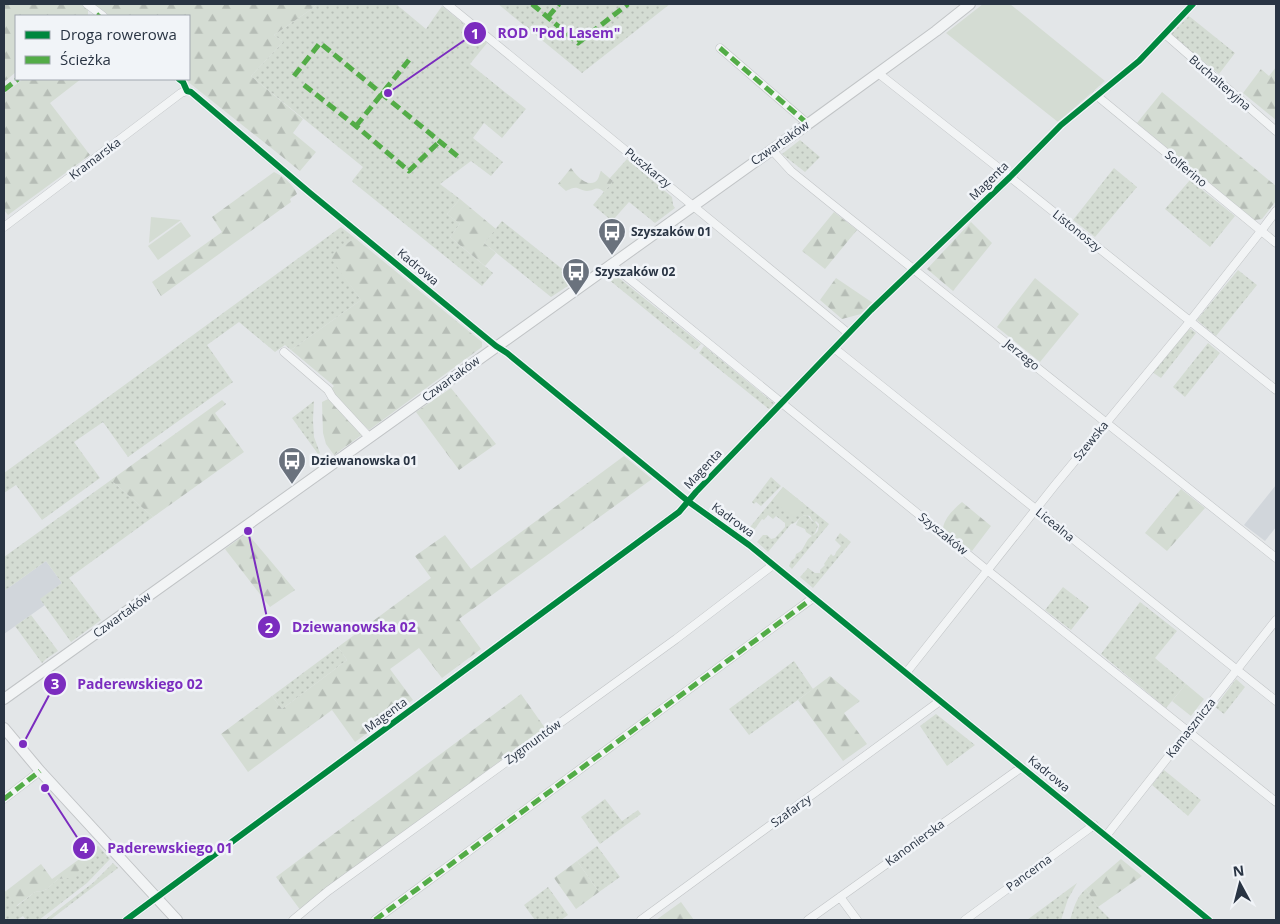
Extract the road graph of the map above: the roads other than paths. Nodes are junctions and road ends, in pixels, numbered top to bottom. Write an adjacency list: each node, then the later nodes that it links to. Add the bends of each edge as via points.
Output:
1 (87, 4): 5 (street)
2 (448, 4): 16 (street, Puszkarzy)
3 (970, 4): 8 (street, Czwartaków)
4 (1193, 4): 6 (street, Magenta)
5 (101, 15)
6 (1165, 34): 11 (street, Magenta, via 1139,61); 13 (street, Buchalteryjna)
7 (720, 48): 12 (street)
8 (878, 73): 12 (street, Czwartaków); 15 (street, Listonoszy)
9 (180, 80): 10 (street, Kadrowa)
10 (187, 91): 18 (street, Kramarska); 25 (street, Kadrowa)
11 (1096, 95): 15 (street, Magenta, via 1060,125); 19 (street, Solferino)
12 (808, 124): 14 (street, Czwartaków)
13 (1276, 131)
14 (771, 149): 16 (street, Czwartaków); 22 (street, Jerzego, via 791,171)
15 (1010, 177): 22 (street, Magenta); 23 (street, Listonoszy)
16 (693, 205): 21 (street, Czwartaków); 24 (street, Puszkarzy)
17 (1276, 211): 19 (street, Szewska)
18 (4, 227)
19 (1261, 232): 20 (street, Solferino); 23 (street, Szewska)
20 (1276, 244)
21 (611, 264): 25 (street, Czwartaków); 29 (street, Szyszaków)
22 (914, 270): 24 (street, Magenta); 30 (street, Jerzego)
23 (1189, 321): 28 (street, Listonoszy); 30 (street, Szewska)
24 (848, 333): 26 (street, Magenta)
25 (496, 346): 31 (street, Czwartaków); 32 (street, Kadrowa)
26 (834, 348): 29 (street, Magenta); 33 (street, Licealna)
27 (284, 352): 31 (street, via 328,390)
28 (1276, 390)
29 (782, 403): 32 (street, Magenta); 36 (street, Szyszaków)
30 (1106, 422): 33 (street, Szewska); 34 (street, Jerzego)
31 (370, 437): 41 (street, Czwartaków)
32 (689, 502): 35 (street, Kadrowa); 52 (street, Magenta, via 664,524)
33 (1036, 509): 36 (street, Szewska); 39 (street, Licealna)
34 (1276, 558)
35 (773, 565): 37 (street, Kadrowa); 56 (street, Zygmuntów, via 328,891)
36 (987, 570): 40 (street, Szewska); 45 (street, Szyszaków)
37 (813, 598): 40 (street, Kadrowa); 57 (street)
38 (1276, 620): 39 (street, Kamasznicza)
39 (1238, 670): 43 (street, Licealna); 45 (street, Kamasznicza)
40 (906, 673): 42 (street, Kadrowa)
41 (4, 699)
42 (940, 700): 46 (street, Kadrowa); 58 (street, Szafarzy)
43 (1276, 701)
44 (4, 728): 47 (street)
45 (1189, 731): 49 (street, Szyszaków); 51 (street, Kamasznicza)
46 (1022, 766): 50 (street, Kadrowa); 53 (street, Kanonierska)
47 (40, 771): 48 (street); 52 (street)
48 (4, 798)
49 (1276, 802)
50 (1094, 825): 51 (street, Kadrowa); 61 (street, Pancerna)
51 (1106, 836): 62 (street, Kadrowa)
52 (156, 897): 54 (street, Magenta); 55 (street)
53 (840, 897): 59 (street, Kanonierska); 60 (street)
54 (126, 920)
55 (177, 920)
56 (293, 920)
57 (374, 920)
58 (641, 920)
59 (808, 920)
60 (857, 920)
61 (965, 920)
62 (1209, 920)

